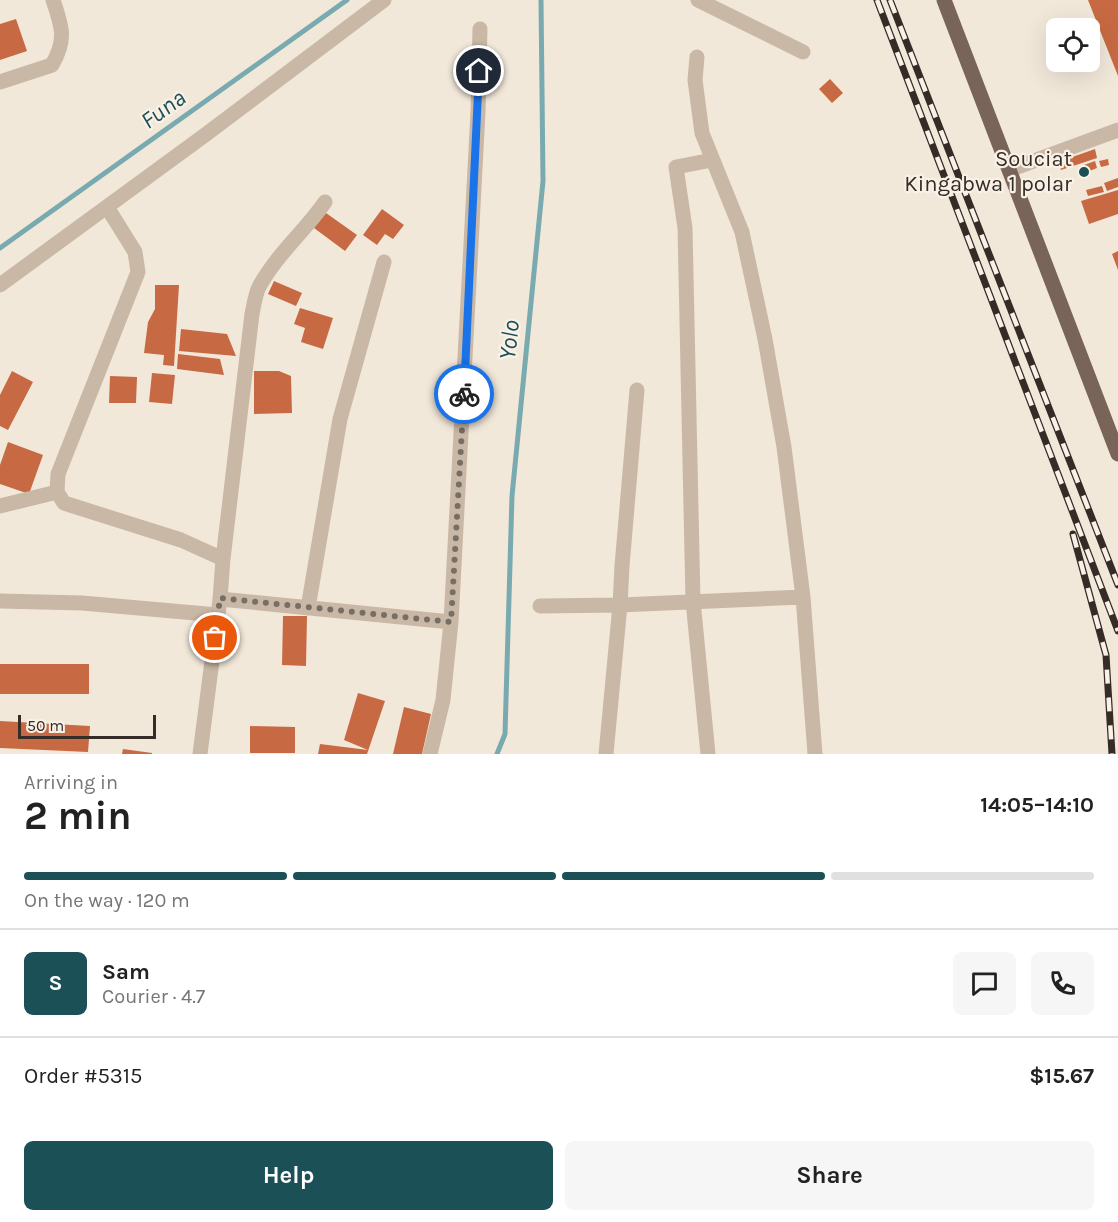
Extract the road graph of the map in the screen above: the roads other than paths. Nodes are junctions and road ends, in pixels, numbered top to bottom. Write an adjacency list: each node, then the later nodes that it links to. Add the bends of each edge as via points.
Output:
1 (53, 0): 8 (street, via 62,26 61,49 52,65)
2 (384, 0): 13 (street)
3 (698, 0): 6 (street)
4 (944, 0): 11 (main road)
5 (480, 29): 29 (street)
6 (802, 52)
7 (698, 57): 10 (street, via 696,90 702,133)
8 (0, 82)
9 (1118, 130): 11 (street)
10 (712, 160): 21 (street, via 742,232 765,339 784,447); 24 (street, via 676,167 685,228)
11 (1009, 170): 17 (main road)
12 (325, 202): 20 (street, via 258,288)
13 (107, 207): 15 (street); 18 (street, via 135,252 138,272 58,474)
14 (384, 262): 27 (street, via 340,419)
15 (0, 285)
16 (637, 390): 25 (street)
17 (1118, 454)
18 (57, 492): 19 (street); 20 (street, via 64,503 181,540)
19 (0, 506)
20 (223, 559): 22 (street)
21 (802, 597): 24 (street); 34 (street)
22 (220, 598): 27 (street); 28 (street)
23 (0, 601): 28 (street, via 82,603)
24 (693, 601): 25 (street); 33 (street)
25 (620, 605): 26 (street); 32 (street)
26 (540, 606)
27 (308, 608): 29 (street)
28 (218, 615): 30 (street)
29 (451, 622): 31 (street, via 443,700)
30 (200, 754)
31 (430, 754)
32 (606, 754)
33 (708, 754)
34 (815, 754)

